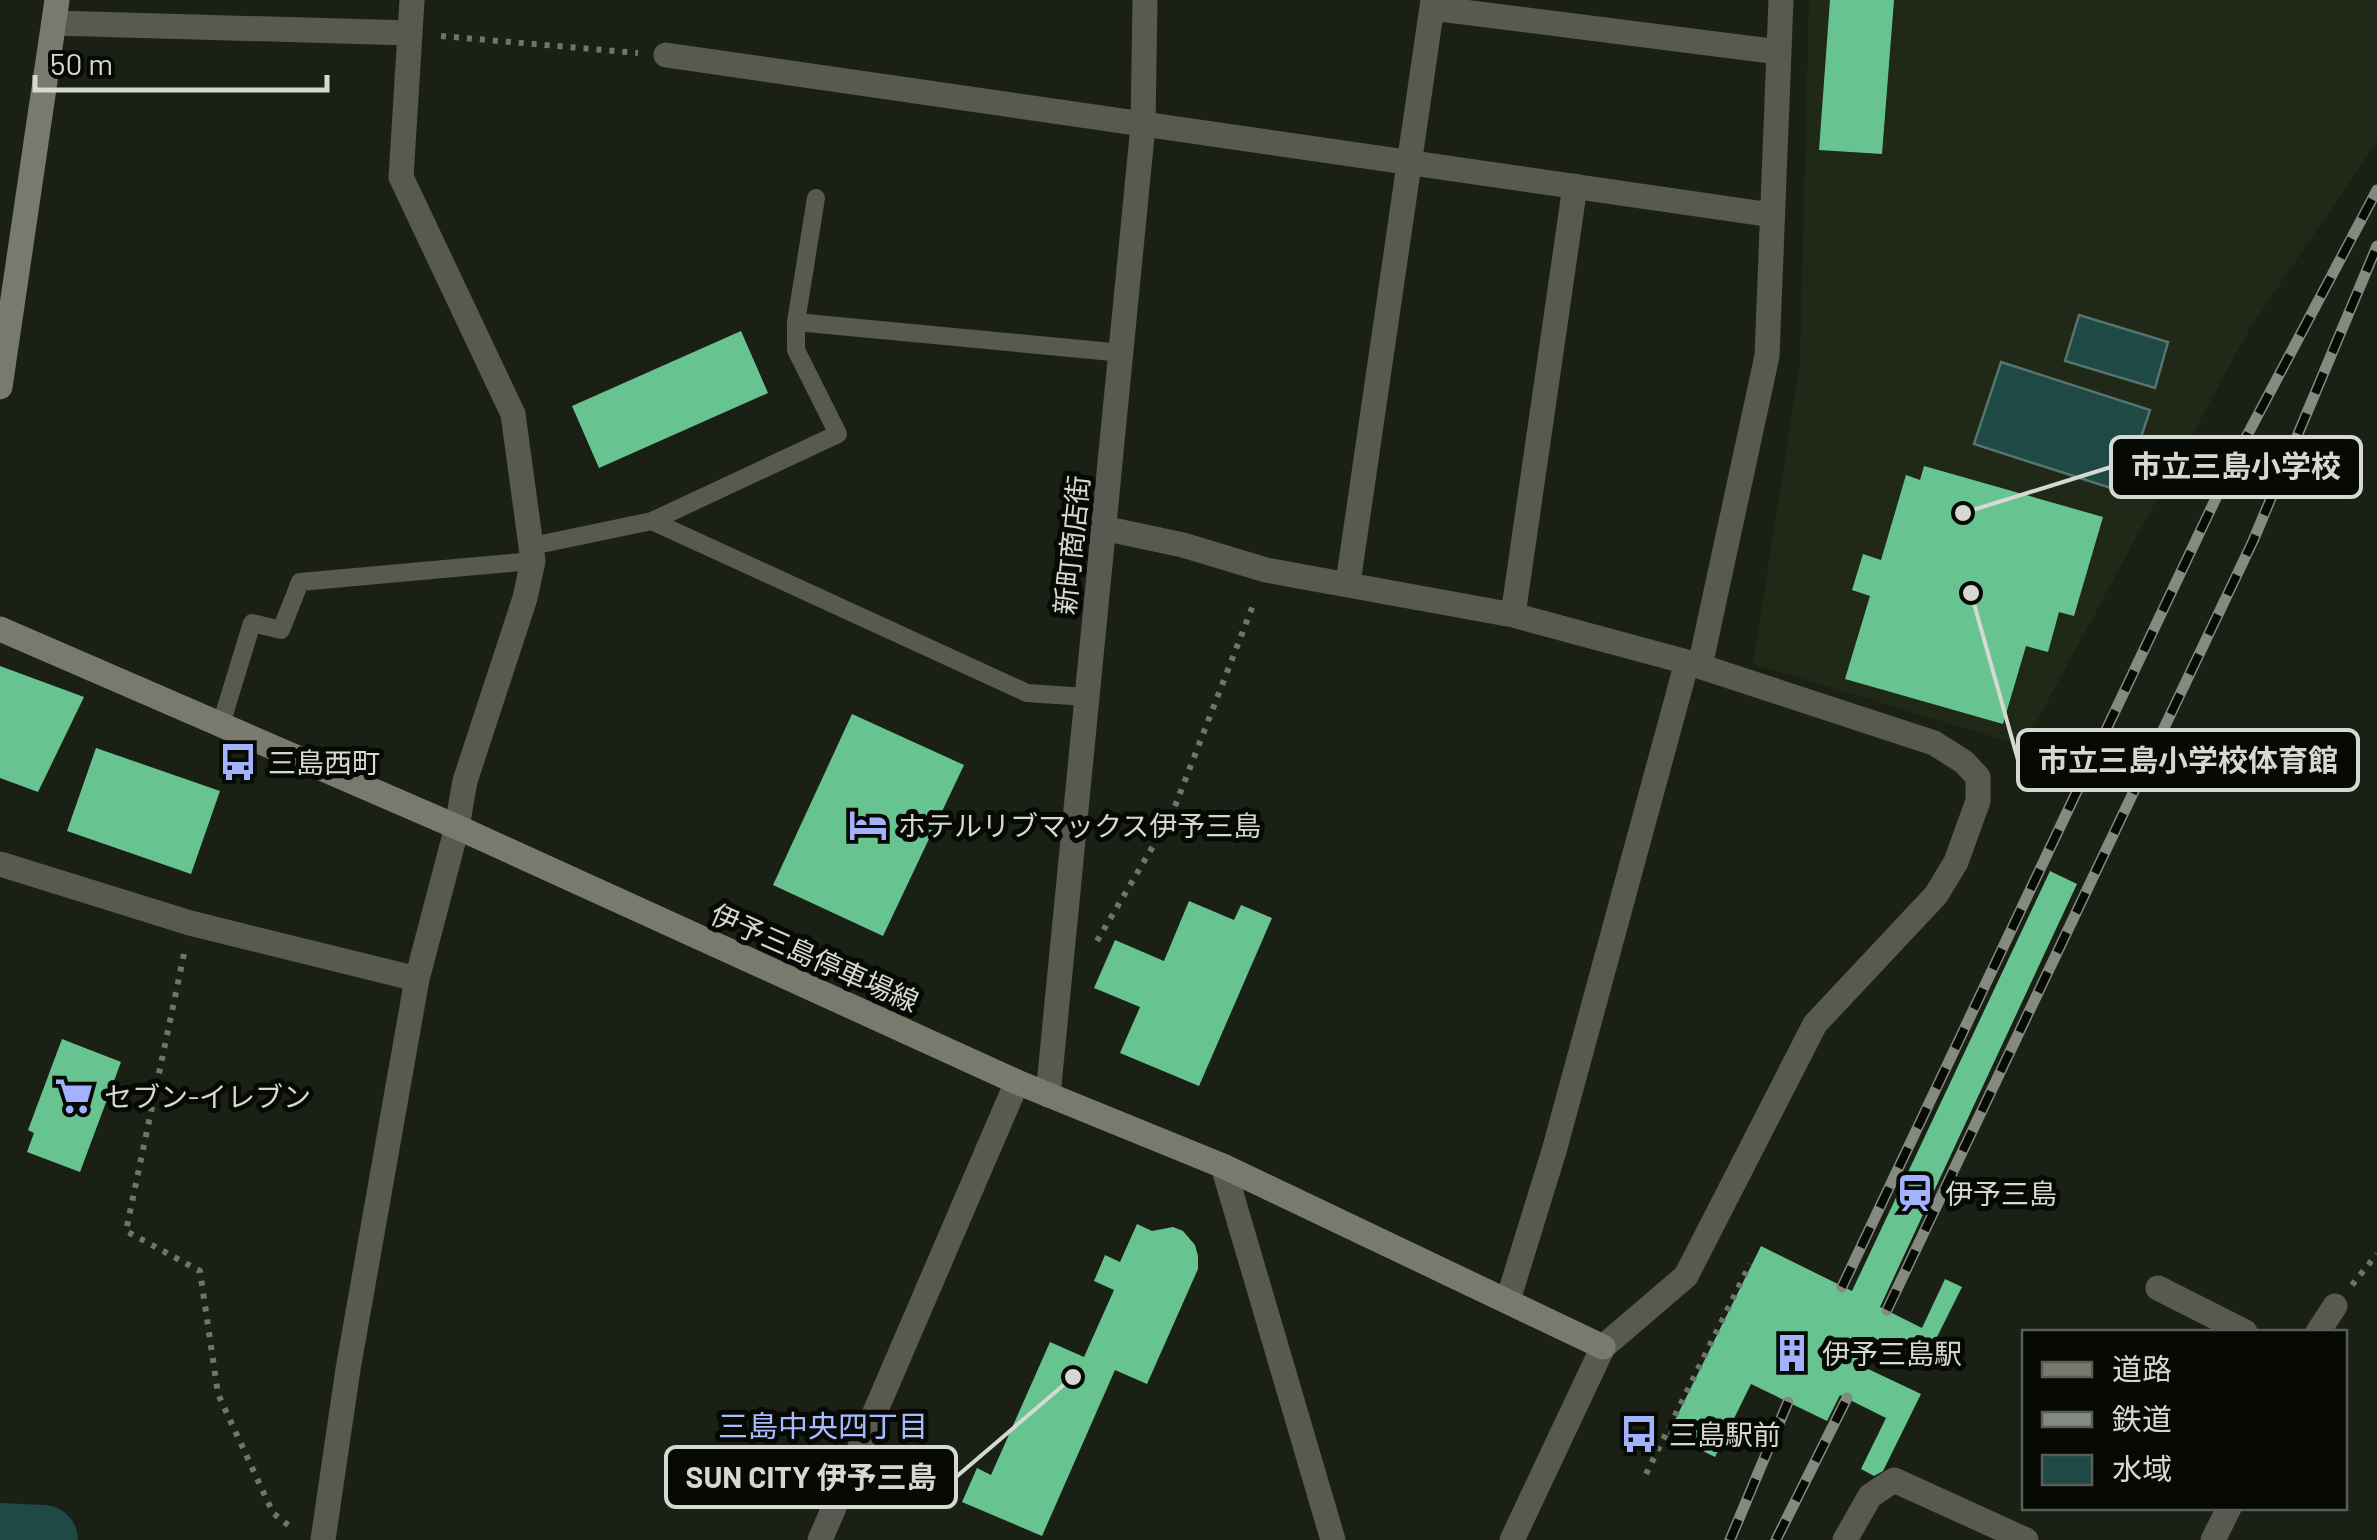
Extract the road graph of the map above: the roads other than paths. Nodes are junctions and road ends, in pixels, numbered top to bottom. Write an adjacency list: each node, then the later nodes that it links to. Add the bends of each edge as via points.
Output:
1 (412, 0): 6 (street)
2 (1145, 0): 9 (street, 新町商店街)
3 (1781, 0): 7 (street)
4 (1432, 4): 7 (street); 10 (street)
5 (56, 6): 6 (street); 16 (main road)
6 (410, 33): 19 (street, via 402,177 514,414)
7 (1779, 52): 13 (street)
8 (666, 55): 9 (street)
9 (1144, 126): 10 (street); 15 (street, 新町商店街)
10 (1409, 160): 11 (street); 20 (street)
11 (1574, 186): 13 (street); 21 (street)
12 (816, 198): 14 (lane)
13 (1772, 215): 23 (street, via 1767,356)
14 (796, 322): 15 (lane); 17 (lane, via 796,350 838,434)
15 (1123, 354): 18 (street, 新町商店街)
16 (0, 386)
17 (652, 521): 19 (lane); 24 (lane, via 1027,694)
18 (1103, 528): 20 (street); 24 (street, 新町商店街)
19 (533, 554): 25 (lane, via 300,582 282,630 252,623); 26 (street)
20 (1348, 584): 21 (street)
21 (1514, 616): 23 (street)
22 (0, 629): 25 (main road, 伊予三島停車場線)
23 (1693, 664): 33 (street); 37 (street, via 1934,743 1978,777 1978,801 1936,895 1814,1024 1686,1276)
24 (1086, 697): 30 (street, 新町商店街)
25 (222, 724): 26 (main road, 伊予三島停車場線)
26 (457, 827): 28 (street); 29 (main road, 伊予三島停車場線)
27 (0, 864): 28 (street, via 190,923)
28 (417, 979): 39 (street)
29 (1017, 1082): 30 (main road, 伊予三島停車場線); 40 (street)
30 (1048, 1095): 31 (main road, 伊予三島停車場線)
31 (1223, 1166): 33 (main road, 伊予三島停車場線); 41 (street)
32 (2158, 1288): 35 (street)
33 (1508, 1300): 37 (main road, 伊予三島停車場線)
34 (2335, 1306): 36 (street)
35 (2241, 1330)
36 (2319, 1330)
37 (1603, 1347): 42 (street)
38 (2228, 1510): 45 (street)
39 (323, 1540)
40 (820, 1540)
41 (1334, 1540)
42 (1512, 1540)
43 (1845, 1540): 44 (street, via 1870,1496 1894,1480)
44 (2026, 1540)
45 (2213, 1540)

